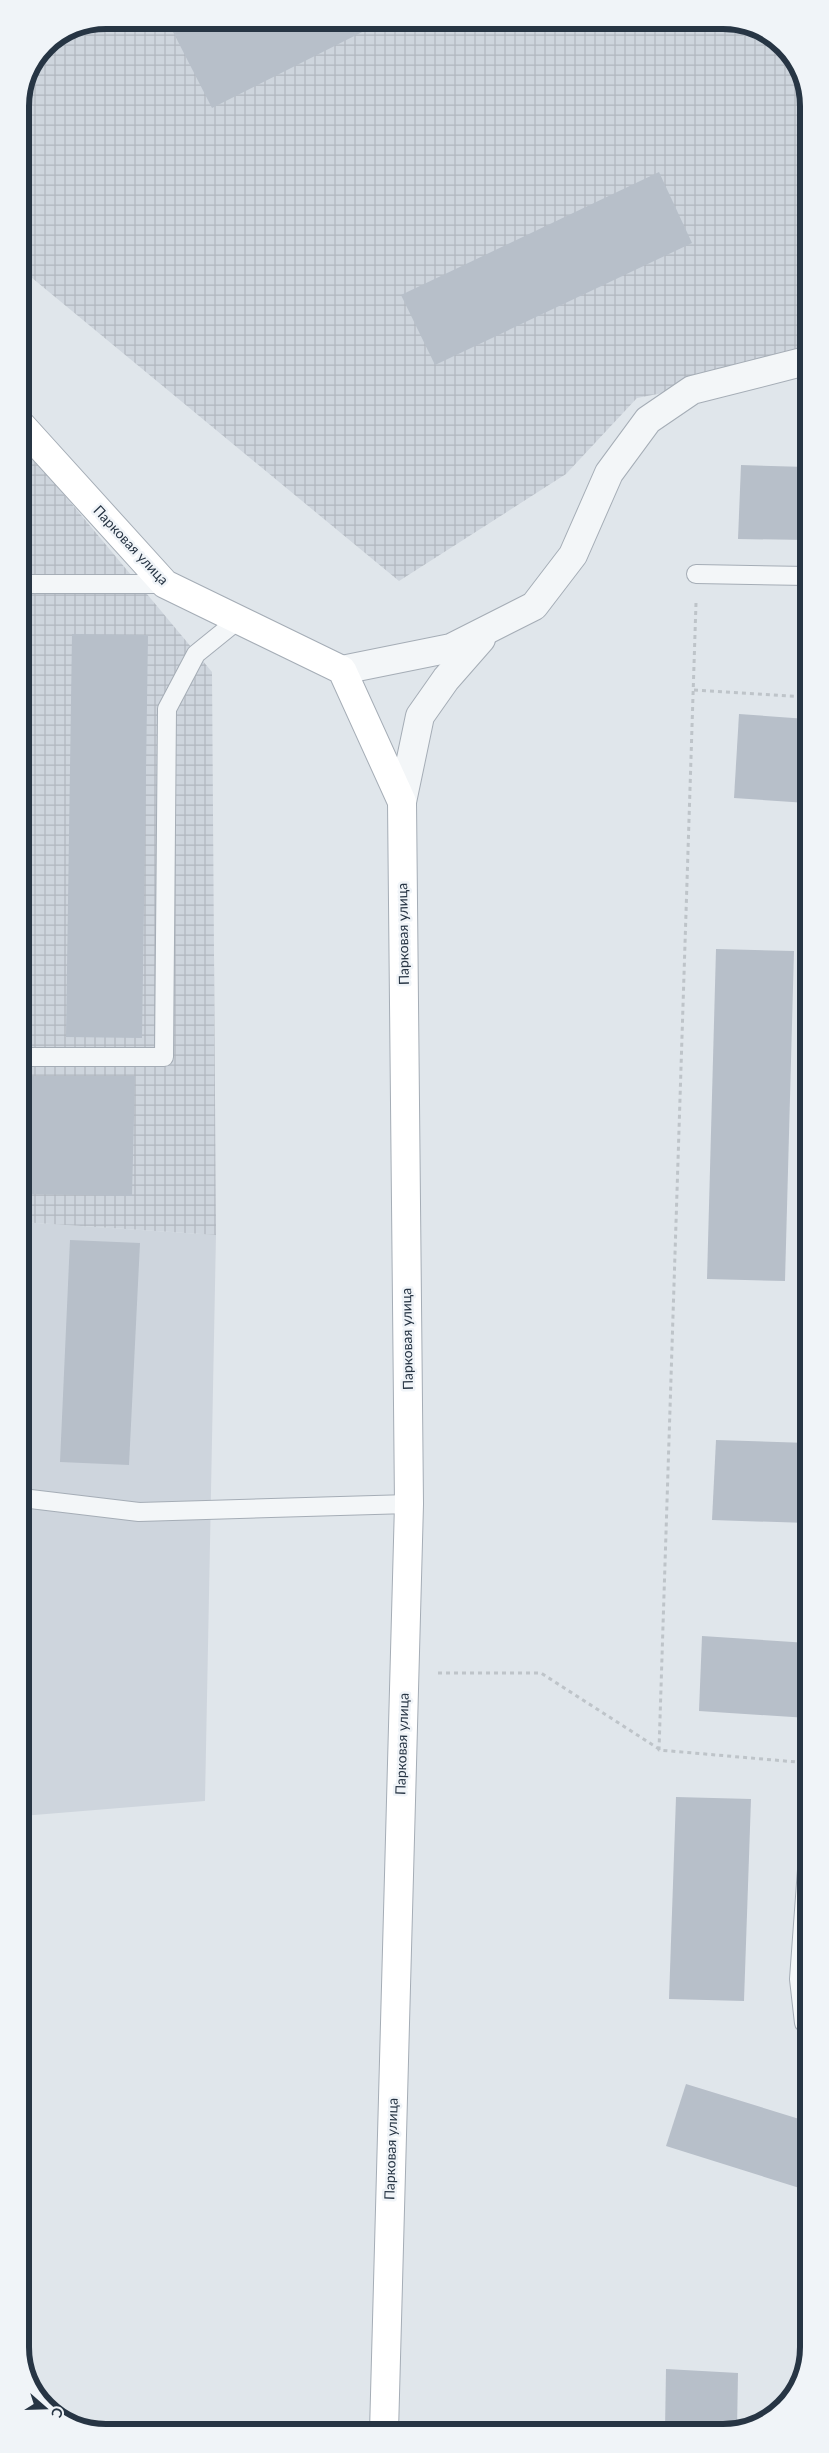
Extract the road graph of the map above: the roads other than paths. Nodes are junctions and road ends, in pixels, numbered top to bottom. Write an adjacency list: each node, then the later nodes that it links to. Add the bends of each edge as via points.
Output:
1 (800, 363): 8 (street, via 692,390 648,420 609,474 573,554 534,606)
2 (29, 435): 6 (street, Парковая улица)
3 (696, 574): 4 (lane)
4 (800, 576)
5 (29, 584): 6 (lane)
6 (165, 584): 7 (street, Парковая улица)
7 (238, 620): 9 (street, Парковая улица); 11 (lane, via 196,654 167,709 164,1057)
8 (492, 627): 9 (street, via 451,648); 10 (street, via 446,679 420,716)
9 (342, 670): 10 (street, Парковая улица)
10 (402, 802): 13 (street, Парковая улица)
11 (29, 1056)
12 (29, 1499): 13 (lane, via 138,1512)
13 (409, 1504): 16 (street, Парковая улица)
14 (800, 1965): 15 (lane)
15 (800, 1988)
16 (384, 2424)

